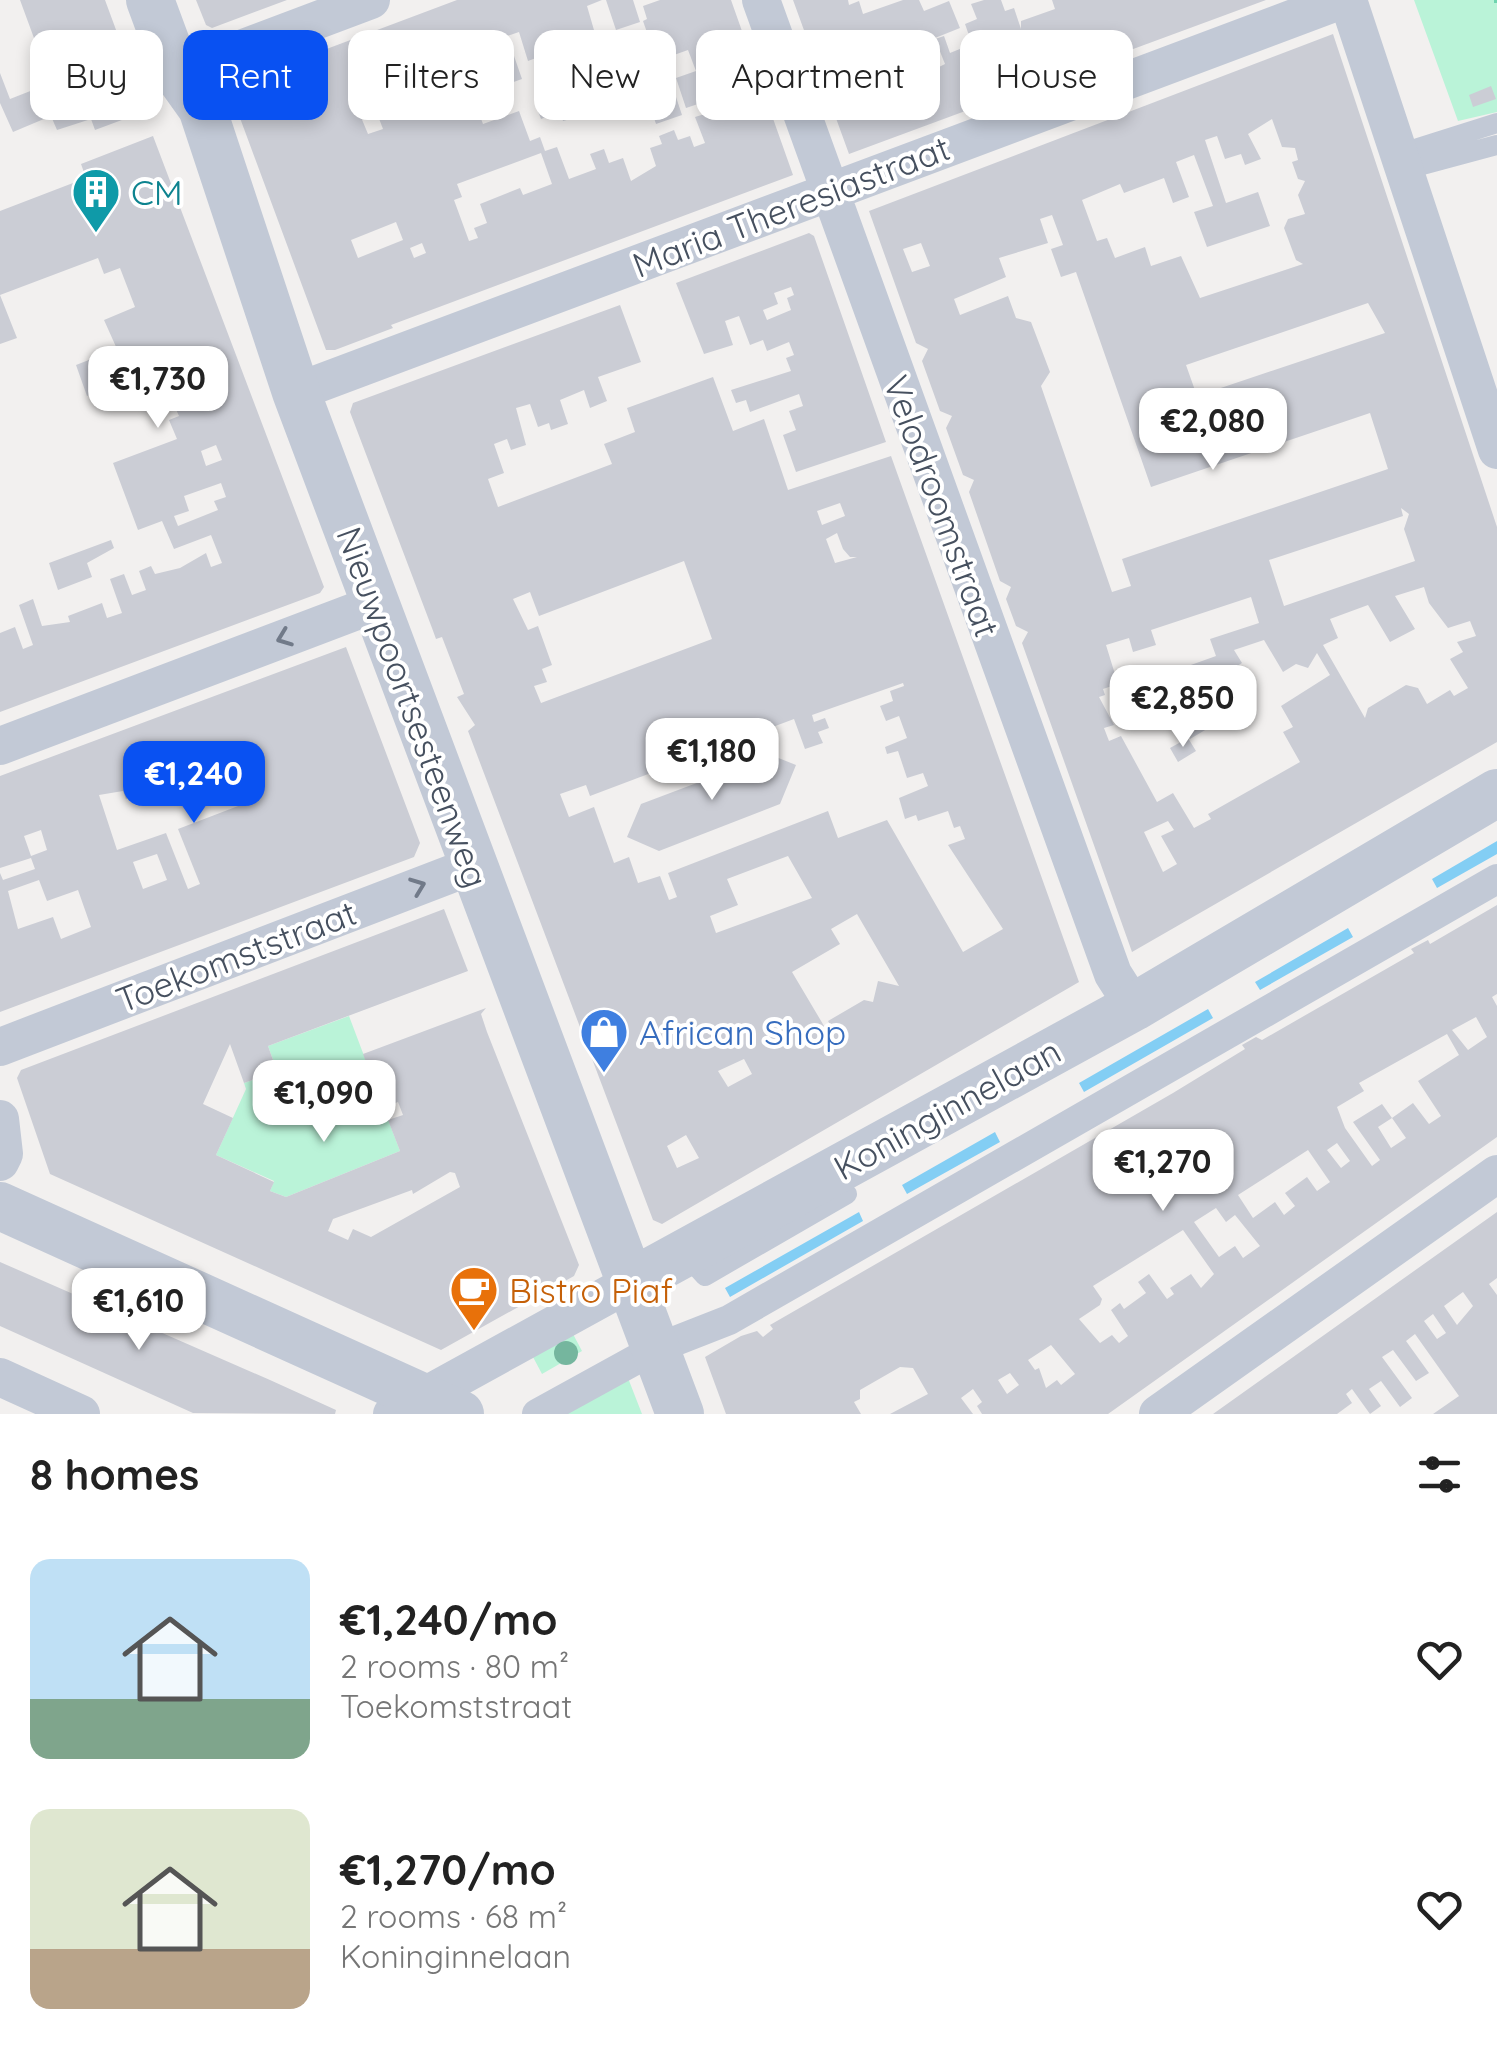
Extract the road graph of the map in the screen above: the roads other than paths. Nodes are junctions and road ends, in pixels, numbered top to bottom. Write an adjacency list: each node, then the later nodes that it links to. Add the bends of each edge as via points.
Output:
1 (150, 0): 5 (street, Nieuwpoortsesteenweg)
2 (372, 0): 5 (street)
3 (761, 0): 9 (street, Velodroomstraat)
4 (1346, 0): 8 (street); 9 (street, Maria Theresiastraat)
5 (177, 73): 10 (street, Nieuwpoortsesteenweg, via 202,108)
6 (1497, 122): 8 (lane, via 1418,148)
7 (1497, 145): 8 (lane, via 1422,164)
8 (1401, 162): 11 (street)
9 (830, 191): 10 (street, Maria Theresiastraat); 17 (street, Velodroomstraat, via 1113,974)
10 (296, 392): 12 (street, Nieuwpoortsesteenweg)
11 (1497, 450)
12 (375, 604): 13 (street, one-way to 13); 15 (street, Nieuwpoortsesteenweg)
13 (0, 746)
14 (1497, 793): 17 (street, Koninginnelaan)
15 (472, 866): 18 (street, Toekomststraat, one-way to 15); 25 (street, Nieuwpoortsesteenweg)
16 (1497, 879): 26 (street, Koninginnelaan, via 729,1320)
17 (1134, 1007): 24 (street, Koninginnelaan)
18 (0, 1047)
19 (0, 1119): 20 (street)
20 (0, 1162)
21 (1497, 1174): 32 (street)
22 (847, 1194): 24 (lane, via 704,1276)
23 (0, 1206): 28 (street)
24 (684, 1252): 25 (street, Koninginnelaan)
25 (628, 1284): 26 (street, Nieuwpoortsesteenweg); 28 (street, Koninginnelaan)
26 (655, 1349): 30 (street, Koninginnelaan); 31 (street, Nieuwpoortsesteenweg)
27 (0, 1378): 29 (street)
28 (424, 1408)
29 (81, 1414)
30 (538, 1414)
31 (680, 1414)
32 (1158, 1414)

